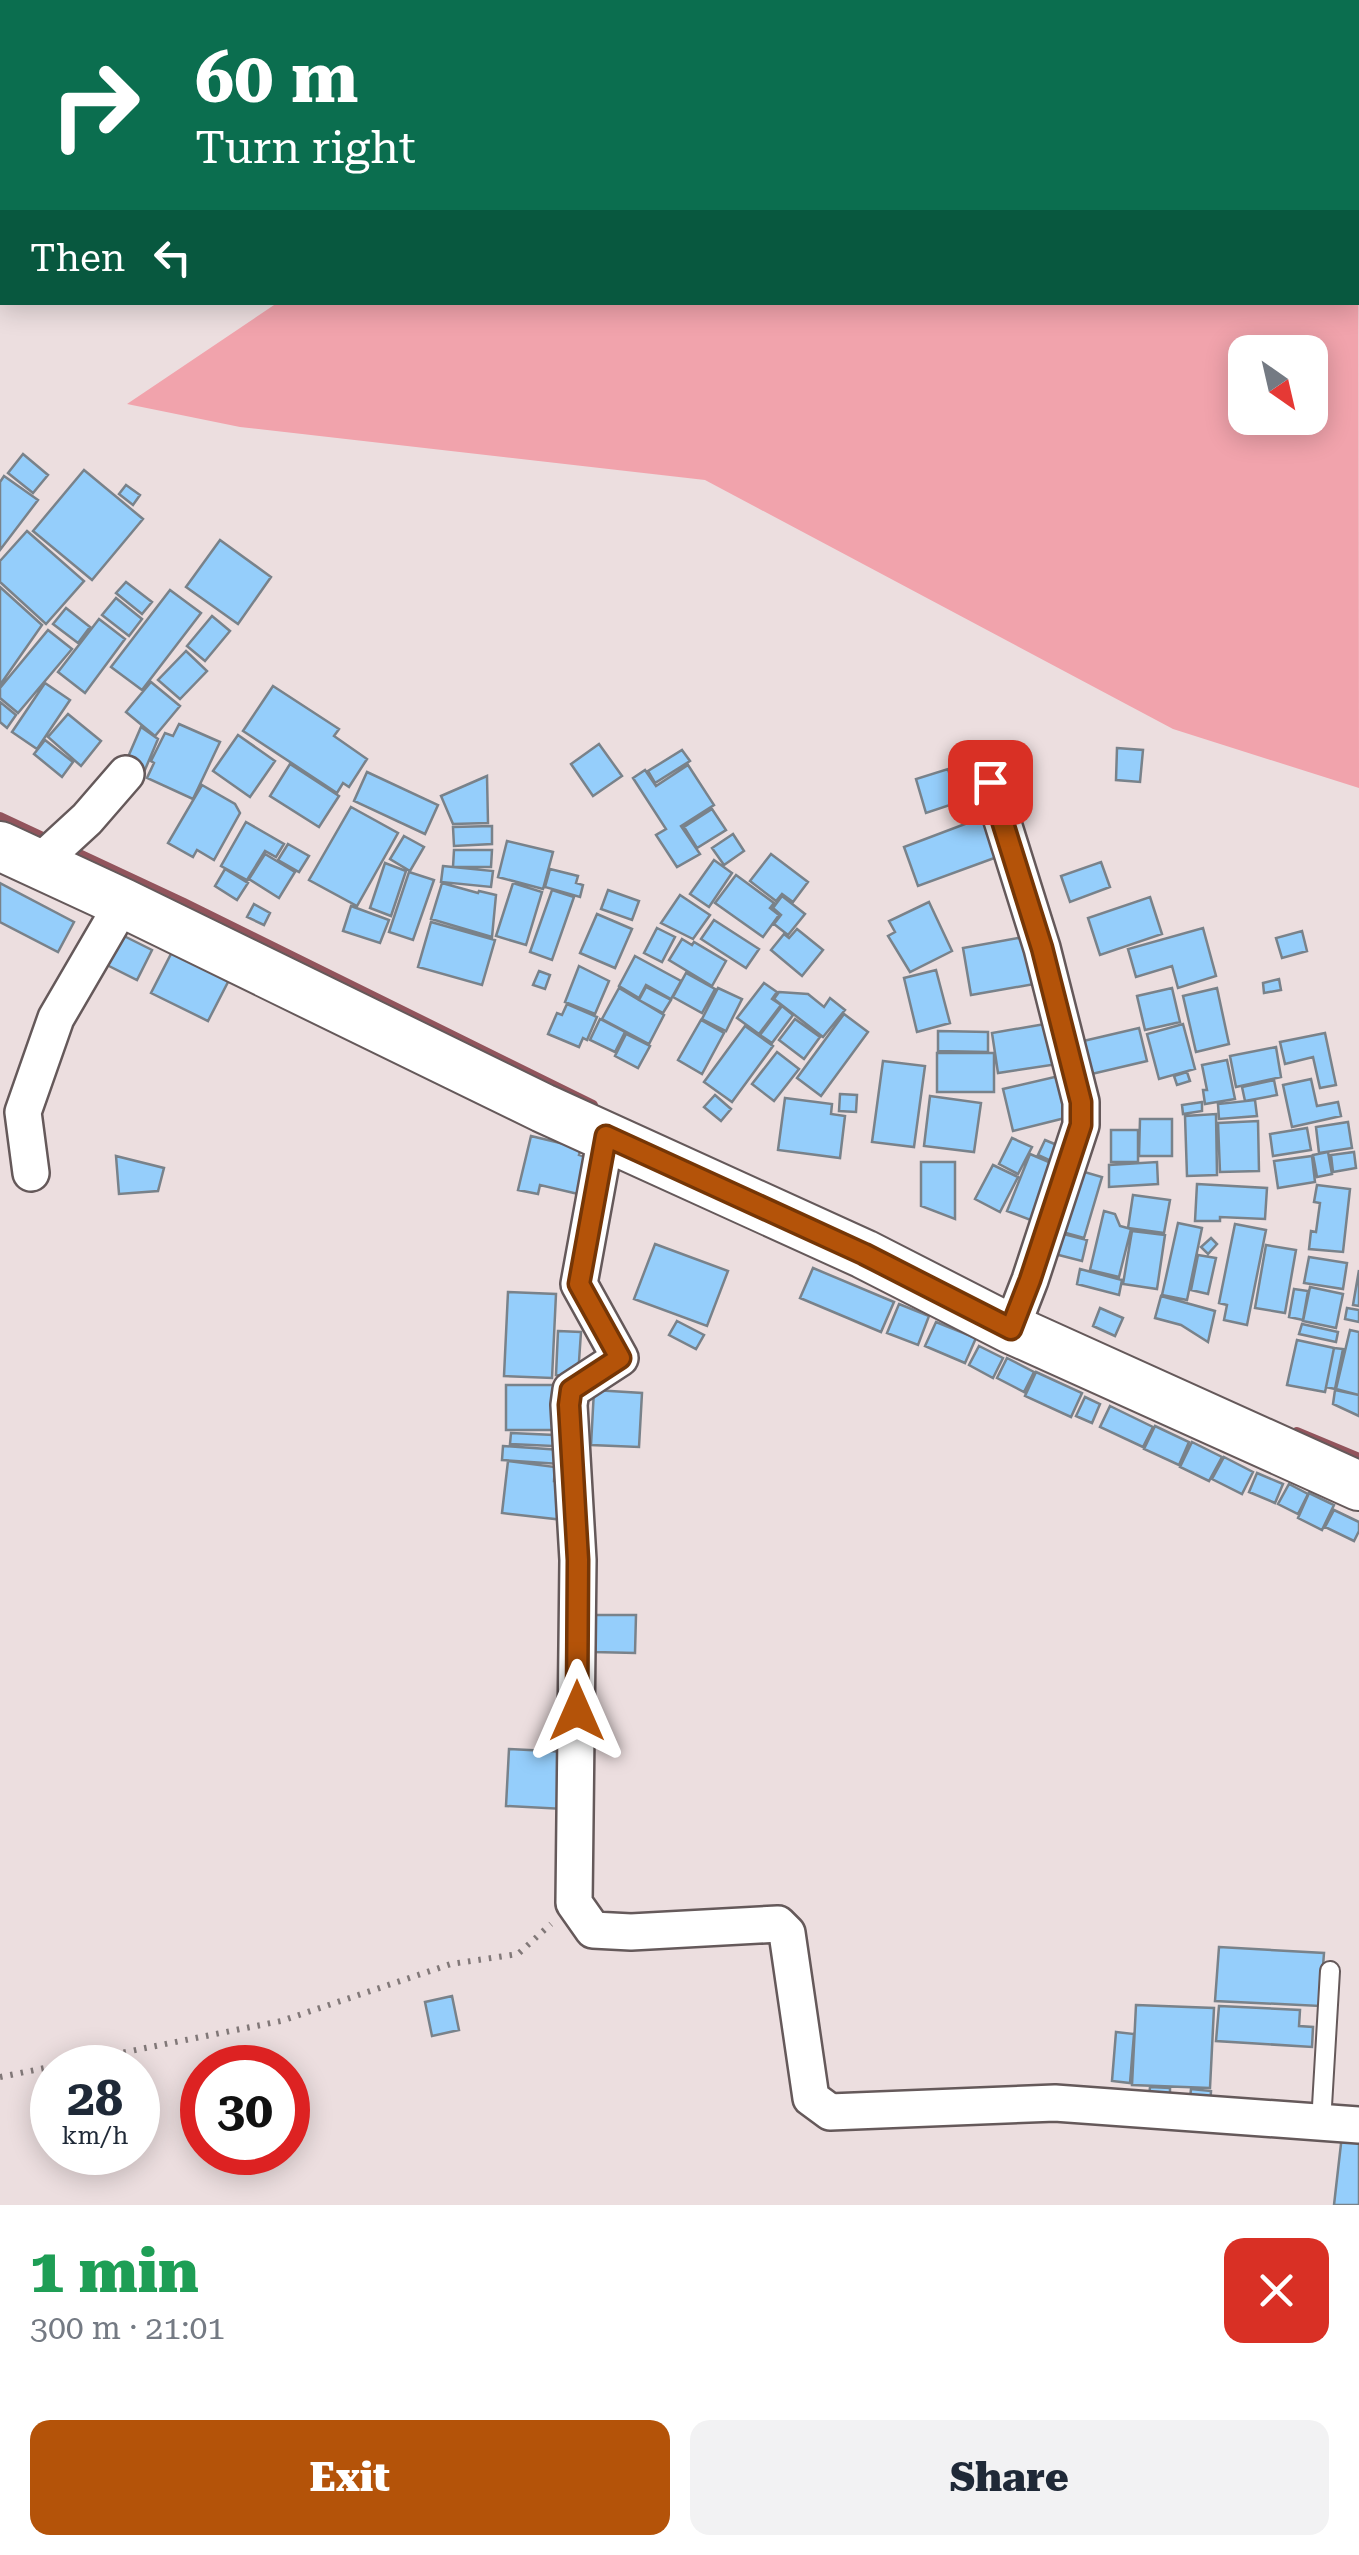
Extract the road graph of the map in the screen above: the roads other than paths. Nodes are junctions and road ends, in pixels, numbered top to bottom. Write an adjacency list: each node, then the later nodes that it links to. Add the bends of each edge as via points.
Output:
1 (126, 774): 3 (street, via 87,818)
2 (990, 782): 7 (street, via 1081,1102 1081,1125)
3 (28, 855): 4 (street)
4 (123, 903): 5 (street); 6 (street, via 56,1018 23,1112)
5 (606, 1136): 7 (street); 10 (street, via 579,1284 620,1358 571,1390 569,1405 578,1560 574,1903 593,1930 778,1924 787,1933 811,2098 830,2112 1054,2103)
6 (31, 1172)
7 (1011, 1329): 8 (street)
8 (1359, 1486)
9 (1330, 1971): 10 (lane)
10 (1320, 2122): 11 (street)
11 (1359, 2125)

